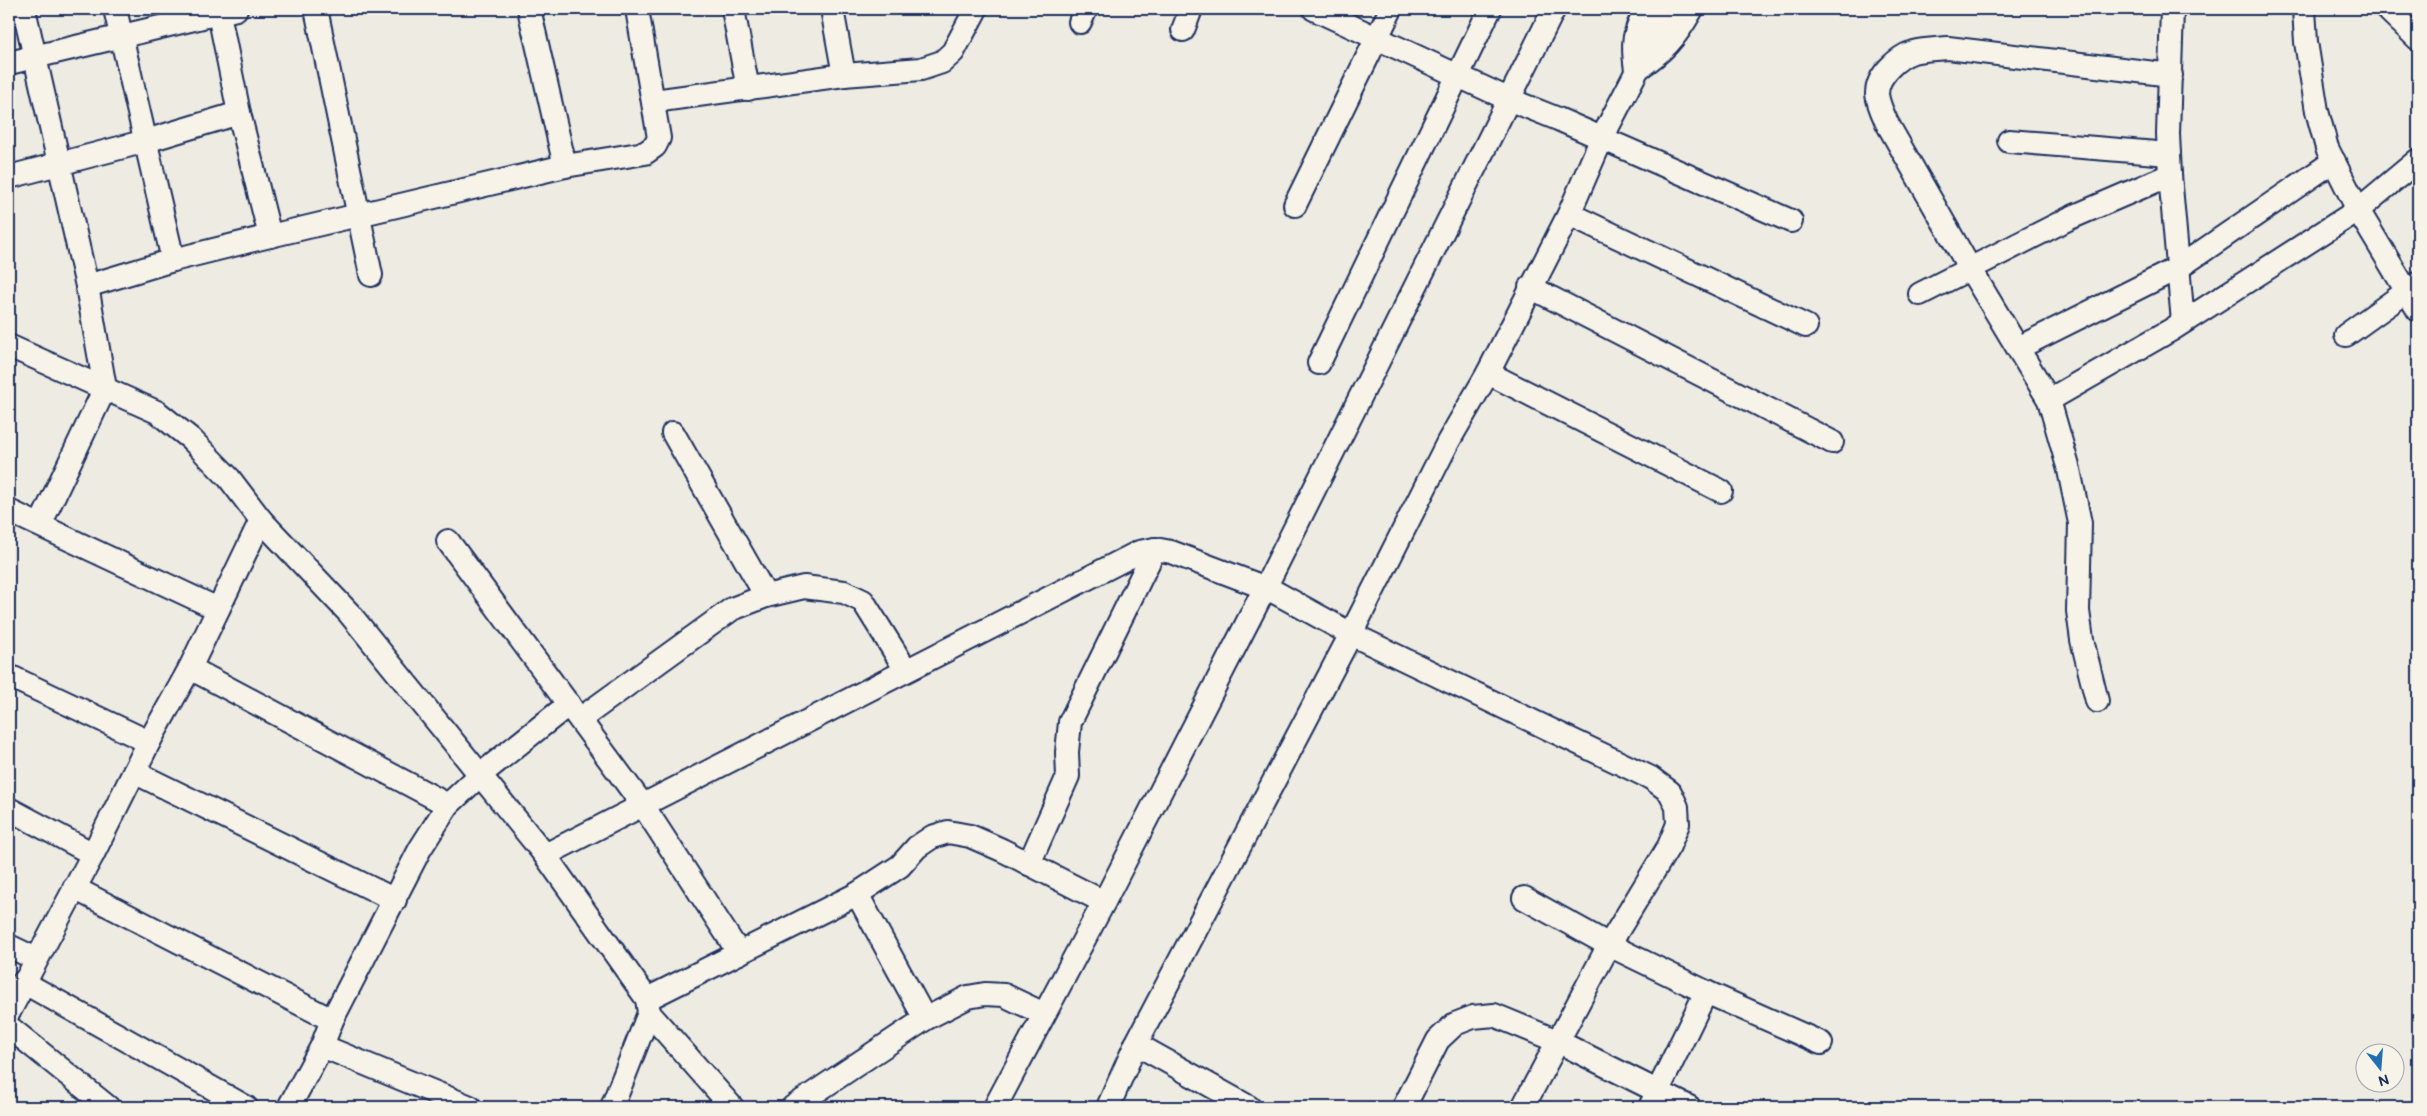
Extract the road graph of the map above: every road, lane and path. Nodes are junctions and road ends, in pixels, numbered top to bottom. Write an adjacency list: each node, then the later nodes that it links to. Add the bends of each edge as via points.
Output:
1 (24, 9): 25 (street)
2 (115, 9): 22 (street)
3 (316, 9): 47 (street)
4 (529, 9): 42 (street)
5 (637, 9): 32 (street)
6 (734, 9): 31 (street)
7 (832, 9): 29 (street)
8 (976, 9): 29 (street, via 954,52 942,62 921,69)
9 (1191, 9): 21 (street)
10 (1314, 9): 23 (street)
11 (1390, 9): 23 (street)
12 (1490, 9): 28 (street)
13 (1646, 9): 27 (street, via 1635,29 1632,44)
14 (1669, 9): 27 (street)
15 (1692, 9): 27 (street, via 1680,31 1662,52)
16 (2172, 9): 30 (street)
17 (2304, 9): 39 (street, via 2306,42 2318,111 2327,148)
18 (2387, 9): 24 (street)
19 (224, 10): 22 (street); 34 (street)
20 (1545, 12): 33 (street)
21 (1183, 30)
22 (121, 37): 25 (street); 36 (street)
23 (1376, 38): 28 (street); 44 (street)
24 (2418, 39)
25 (34, 56): 26 (street); 41 (street)
26 (9, 62)
27 (1636, 70): 35 (street)
28 (1457, 74): 33 (street); 63 (street)
29 (844, 75): 31 (street)
30 (2171, 75): 40 (street); 51 (street, via 1948,48 1915,52 1900,58 1884,74 1877,92 1880,106)
31 (748, 89): 32 (street)
32 (654, 101): 42 (street, via 659,138 655,146 645,153)
33 (1513, 101): 35 (street); 75 (street)
34 (239, 113): 36 (street); 49 (street)
35 (1602, 138): 46 (street); 48 (street)
36 (146, 141): 41 (street); 50 (street)
37 (2009, 141): 40 (street)
38 (2418, 160): 45 (street)
39 (2334, 161): 45 (street); 52 (street)
40 (2169, 164): 51 (street, via 2070,218); 52 (street)
41 (58, 165): 43 (street); 54 (street)
42 (565, 166): 47 (street)
43 (9, 177)
44 (1295, 204)
45 (2358, 210): 57 (street); 58 (street)
46 (1569, 214): 55 (street); 59 (street)
47 (359, 217): 49 (street); 53 (street)
48 (1791, 220)
49 (270, 236): 50 (street)
50 (173, 260): 54 (street)
51 (1969, 267): 56 (street); 62 (street)
52 (2178, 268): 58 (street); 62 (street)
53 (371, 275)
54 (87, 286): 65 (street)
55 (1530, 287): 64 (street); 68 (street)
56 (1920, 294)
57 (2415, 295): 60 (street)
58 (2183, 322): 66 (street)
59 (1806, 326)
60 (2346, 335)
61 (9, 346): 65 (street)
62 (2018, 348): 66 (street)
63 (1319, 363)
64 (1488, 373): 69 (street); 78 (street, via 1448,442)
65 (106, 388): 71 (street, via 157,412 191,439 229,478); 72 (street)
66 (2050, 400): 82 (street, via 2070,470 2080,523 2078,610 2082,640)
67 (672, 433): 76 (street)
68 (1832, 442)
69 (1721, 491)
70 (9, 511): 72 (street)
71 (261, 520): 77 (street); 86 (street, via 348,613)
72 (40, 525): 77 (street)
73 (448, 541): 83 (street)
74 (1155, 549): 75 (street, via 1171,552); 80 (street, via 1139,552); 92 (street, via 1070,722 1068,776)
75 (1268, 589): 78 (street); 97 (street)
76 (766, 596): 80 (street, via 804,588 844,592 862,601); 83 (street, via 732,609)
77 (218, 609): 79 (street)
78 (1351, 634): 98 (street, via 1650,778 1670,792 1677,807 1678,824 1669,846); 112 (street)
79 (190, 668): 84 (street); 88 (street)
80 (906, 670): 87 (street)
81 (9, 676): 84 (street)
82 (2098, 701)
83 (574, 712): 86 (street); 87 (street)
84 (149, 742): 85 (street)
85 (134, 772): 90 (street); 96 (street)
86 (480, 775): 88 (street); 91 (street)
87 (642, 804): 91 (street); 100 (street)
88 (448, 806): 96 (street, via 420,849)
89 (9, 809): 90 (street)
90 (93, 854): 93 (street)
91 (545, 855): 104 (street)
92 (1029, 864): 94 (street, via 970,836 948,832 932,837 900,866); 97 (street)
93 (74, 888): 101 (street); 108 (street)
94 (857, 894): 100 (street); 107 (street)
95 (1524, 898): 98 (street)
96 (395, 900): 108 (street)
97 (1104, 902): 106 (street)
98 (1609, 945): 103 (street); 110 (street)
99 (9, 946): 101 (street)
100 (739, 953): 104 (street)
101 (36, 959): 102 (street)
102 (22, 982): 105 (street); 116 (street)
103 (1706, 992): 111 (street); 114 (street)
104 (648, 1006): 119 (street); 120 (street)
105 (9, 1012)
106 (1044, 1014): 107 (street, via 1004,995 984,994 968,997); 122 (street)
107 (925, 1019): 121 (street)
108 (332, 1020): 113 (street)
109 (9, 1027): 115 (street)
110 (1557, 1041): 114 (street); 125 (street, via 1494,1015 1473,1017 1454,1024 1438,1040); 126 (street)
111 (1822, 1043)
112 (1136, 1044): 123 (street); 124 (street)
113 (322, 1046): 117 (street); 118 (street)
114 (1654, 1100): 127 (street)
115 (108, 1107)
116 (246, 1107)
117 (289, 1107)
118 (470, 1107)
119 (612, 1107)
120 (732, 1107)
121 (793, 1107)
122 (995, 1107)
123 (1108, 1107)
124 (1249, 1107)
125 (1404, 1107)
126 (1523, 1107)
127 (1689, 1107)

